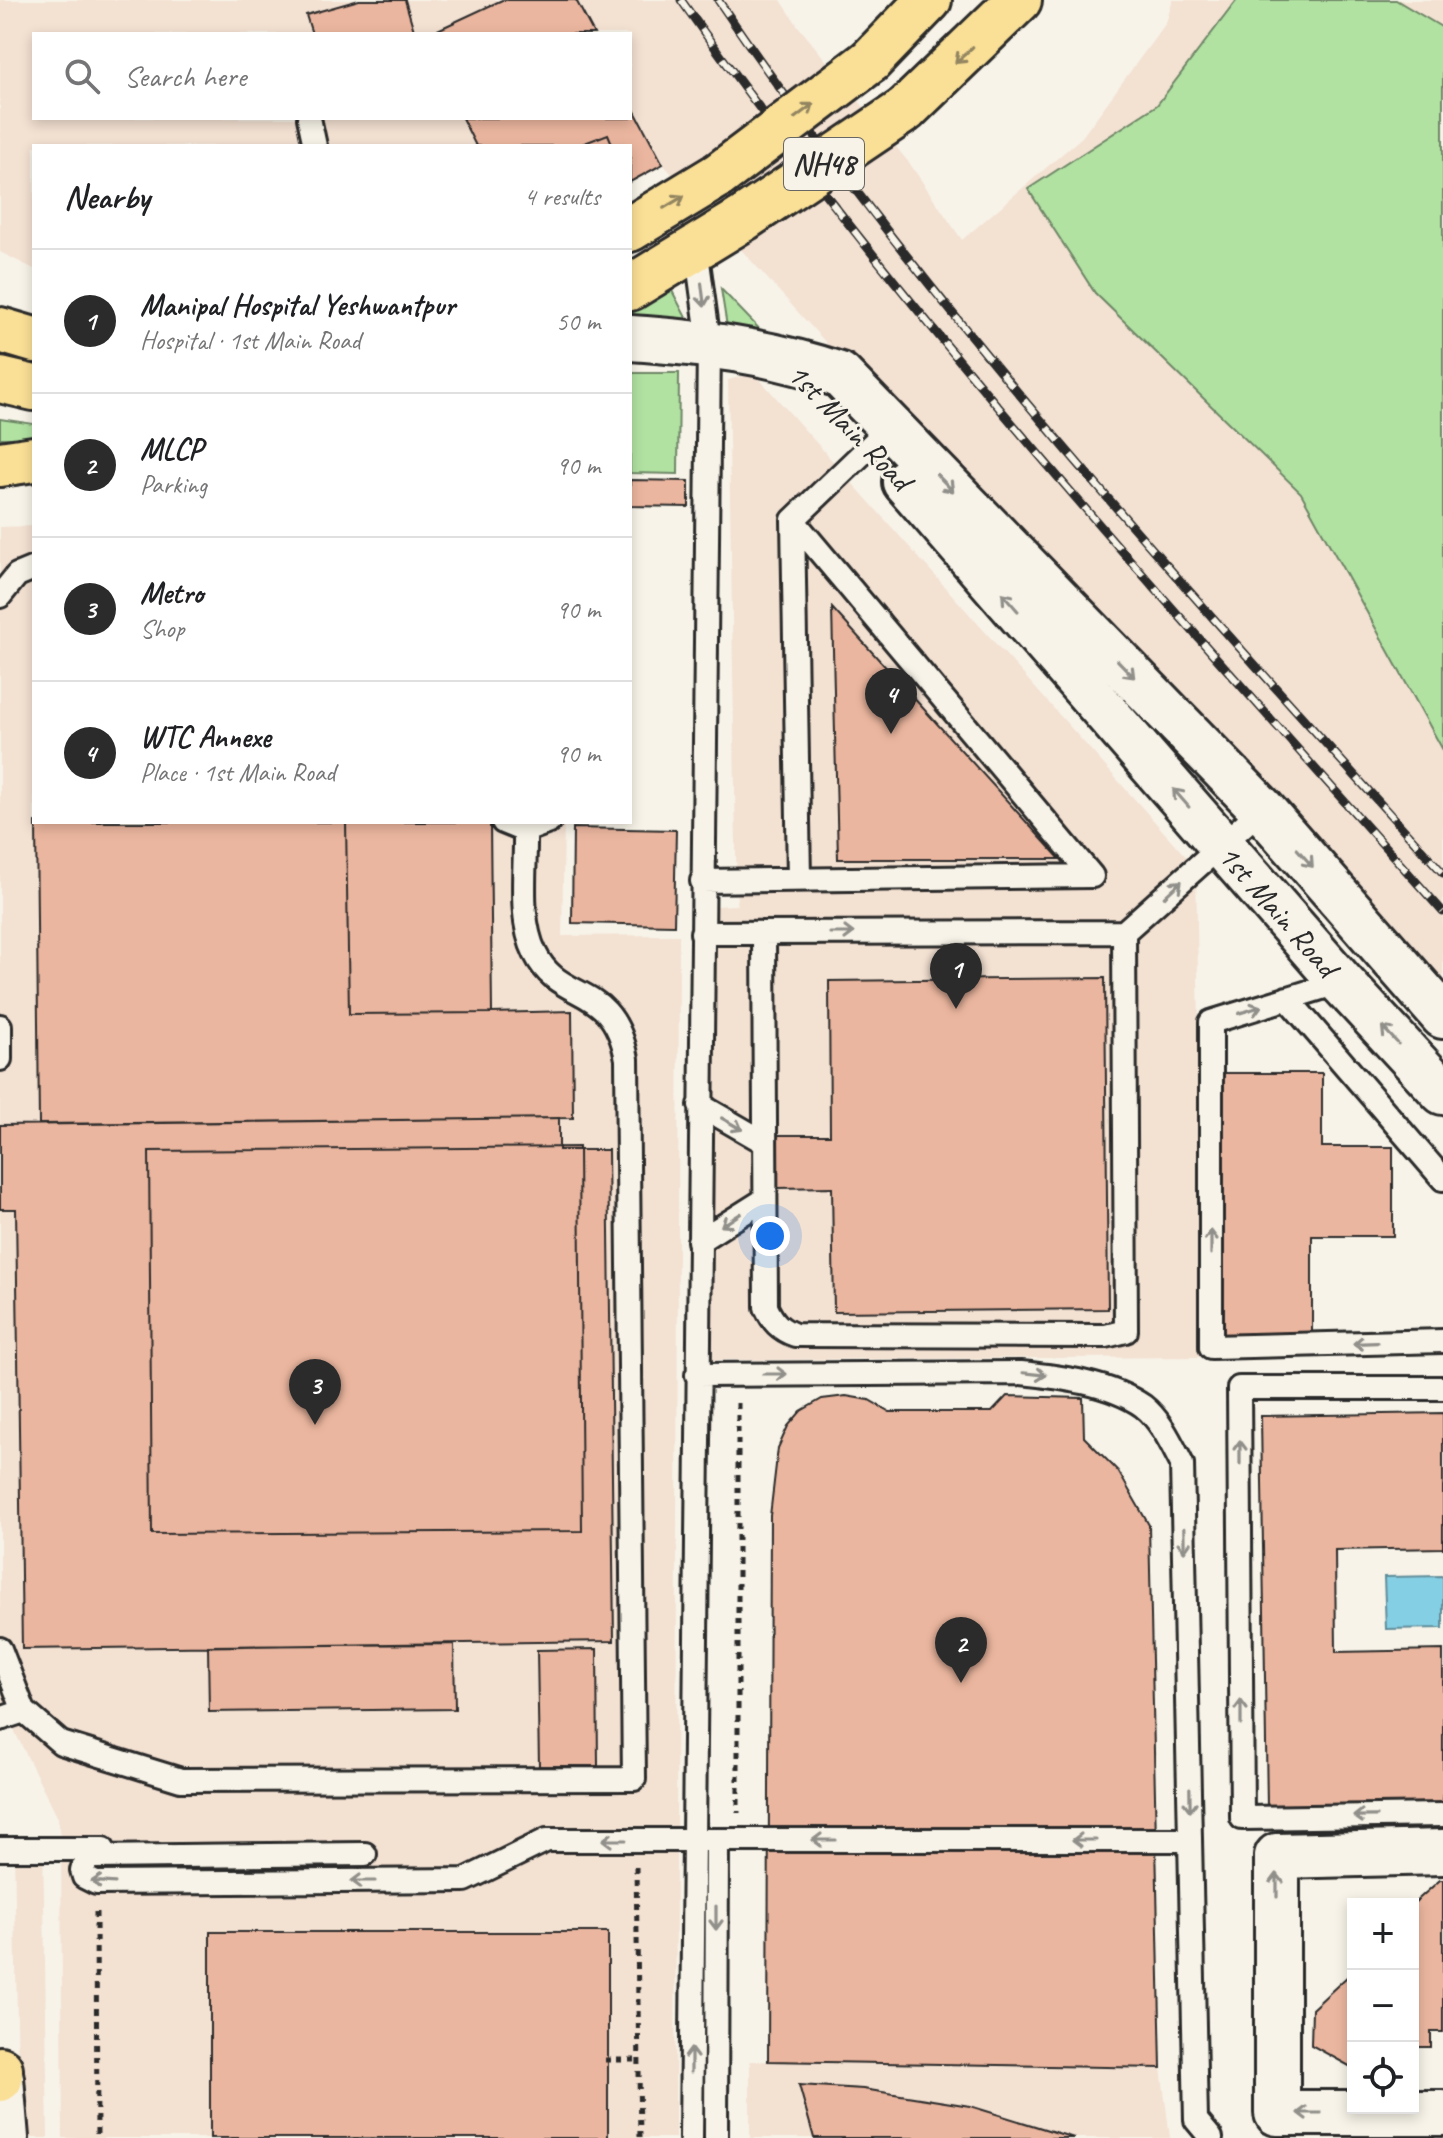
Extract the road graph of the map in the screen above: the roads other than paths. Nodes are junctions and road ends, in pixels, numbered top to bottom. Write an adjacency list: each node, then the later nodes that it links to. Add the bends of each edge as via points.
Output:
1 (929, 0): 5 (main road, NH48, one-way to 1, bridge, via 719,175 870,61)
2 (1019, 0): 6 (main road, NH48, one-way to 6, bridge, via 905,110)
3 (309, 120): 4 (lane)
4 (315, 144)
5 (632, 228)
6 (696, 247): 7 (main road, NH48); 13 (lane, one-way to 13)
7 (632, 287)
8 (0, 308): 10 (main road)
9 (0, 330): 12 (main road)
10 (32, 332)
11 (632, 338): 13 (main road)
12 (32, 339)
13 (709, 343): 16 (main road, 1st Main Road, via 783,356); 28 (lane)
14 (0, 380): 15 (main road)
15 (32, 388)
16 (881, 435): 19 (lane); 22 (main road, 1st Main Road, one-way to 22); 26 (main road, 1st Main Road, one-way to 16)
17 (32, 459): 18 (main road)
18 (0, 464)
19 (793, 520): 27 (lane); 27 (lane, via 1092,876)
20 (32, 569): 21 (lane, via 17,575)
21 (0, 596)
22 (1262, 809): 26 (lane); 34 (main road, 1st Main Road, one-way to 34)
23 (508, 824): 25 (lane)
24 (544, 824): 25 (lane)
25 (525, 831): 47 (lane, via 527,928 536,954 553,976 607,1010 627,1059 634,1779 181,1780 61,1743)
26 (1221, 844): 29 (lane, one-way to 26); 32 (main road, 1st Main Road)
27 (799, 879): 28 (lane)
28 (702, 881): 30 (lane)
29 (1124, 932): 31 (lane, one-way to 29); 41 (lane, via 1123,1335 795,1335 780,1329 766,1307)
30 (702, 933): 31 (lane); 38 (lane)
31 (764, 933): 39 (lane)
32 (1341, 982): 33 (lane); 37 (main road, 1st Main Road, one-way to 32)
33 (1287, 998): 40 (lane); 43 (lane, one-way to 33, via 1211,1347 1211,1022)
34 (1443, 1016)
35 (0, 1026): 36 (lane)
36 (0, 1059)
37 (1443, 1092)
38 (700, 1105): 39 (lane, one-way to 39); 42 (lane)
39 (764, 1142): 41 (lane)
40 (1443, 1179)
41 (764, 1200): 42 (lane, one-way to 42)
42 (699, 1241): 44 (lane)
43 (1443, 1341)
44 (697, 1375): 50 (lane); 52 (lane, one-way to 52, via 1021,1373 1066,1378 1143,1407 1182,1464)
45 (1443, 1388): 49 (lane, one-way to 45, via 1242,1818 1239,1388)
46 (0, 1649): 47 (lane)
47 (24, 1711): 48 (lane)
48 (0, 1719)
49 (1443, 1815)
50 (692, 1840): 51 (lane); 53 (lane, one-way to 53, via 547,1840 465,1880 96,1883 84,1877 88,1858 365,1850); 59 (lane, one-way to 50)
51 (728, 1840): 52 (lane, one-way to 51); 60 (lane, one-way to 60)
52 (1190, 1840): 61 (lane, via 1196,2120)
53 (0, 1849)
54 (1443, 1852): 57 (main road, one-way to 54, via 1277,2113 1277,1856)
55 (0, 2069): 56 (main road)
56 (0, 2079): 58 (main road)
57 (1443, 2113)
58 (6, 2138)
59 (691, 2138)
60 (716, 2138)
61 (1211, 2138)

